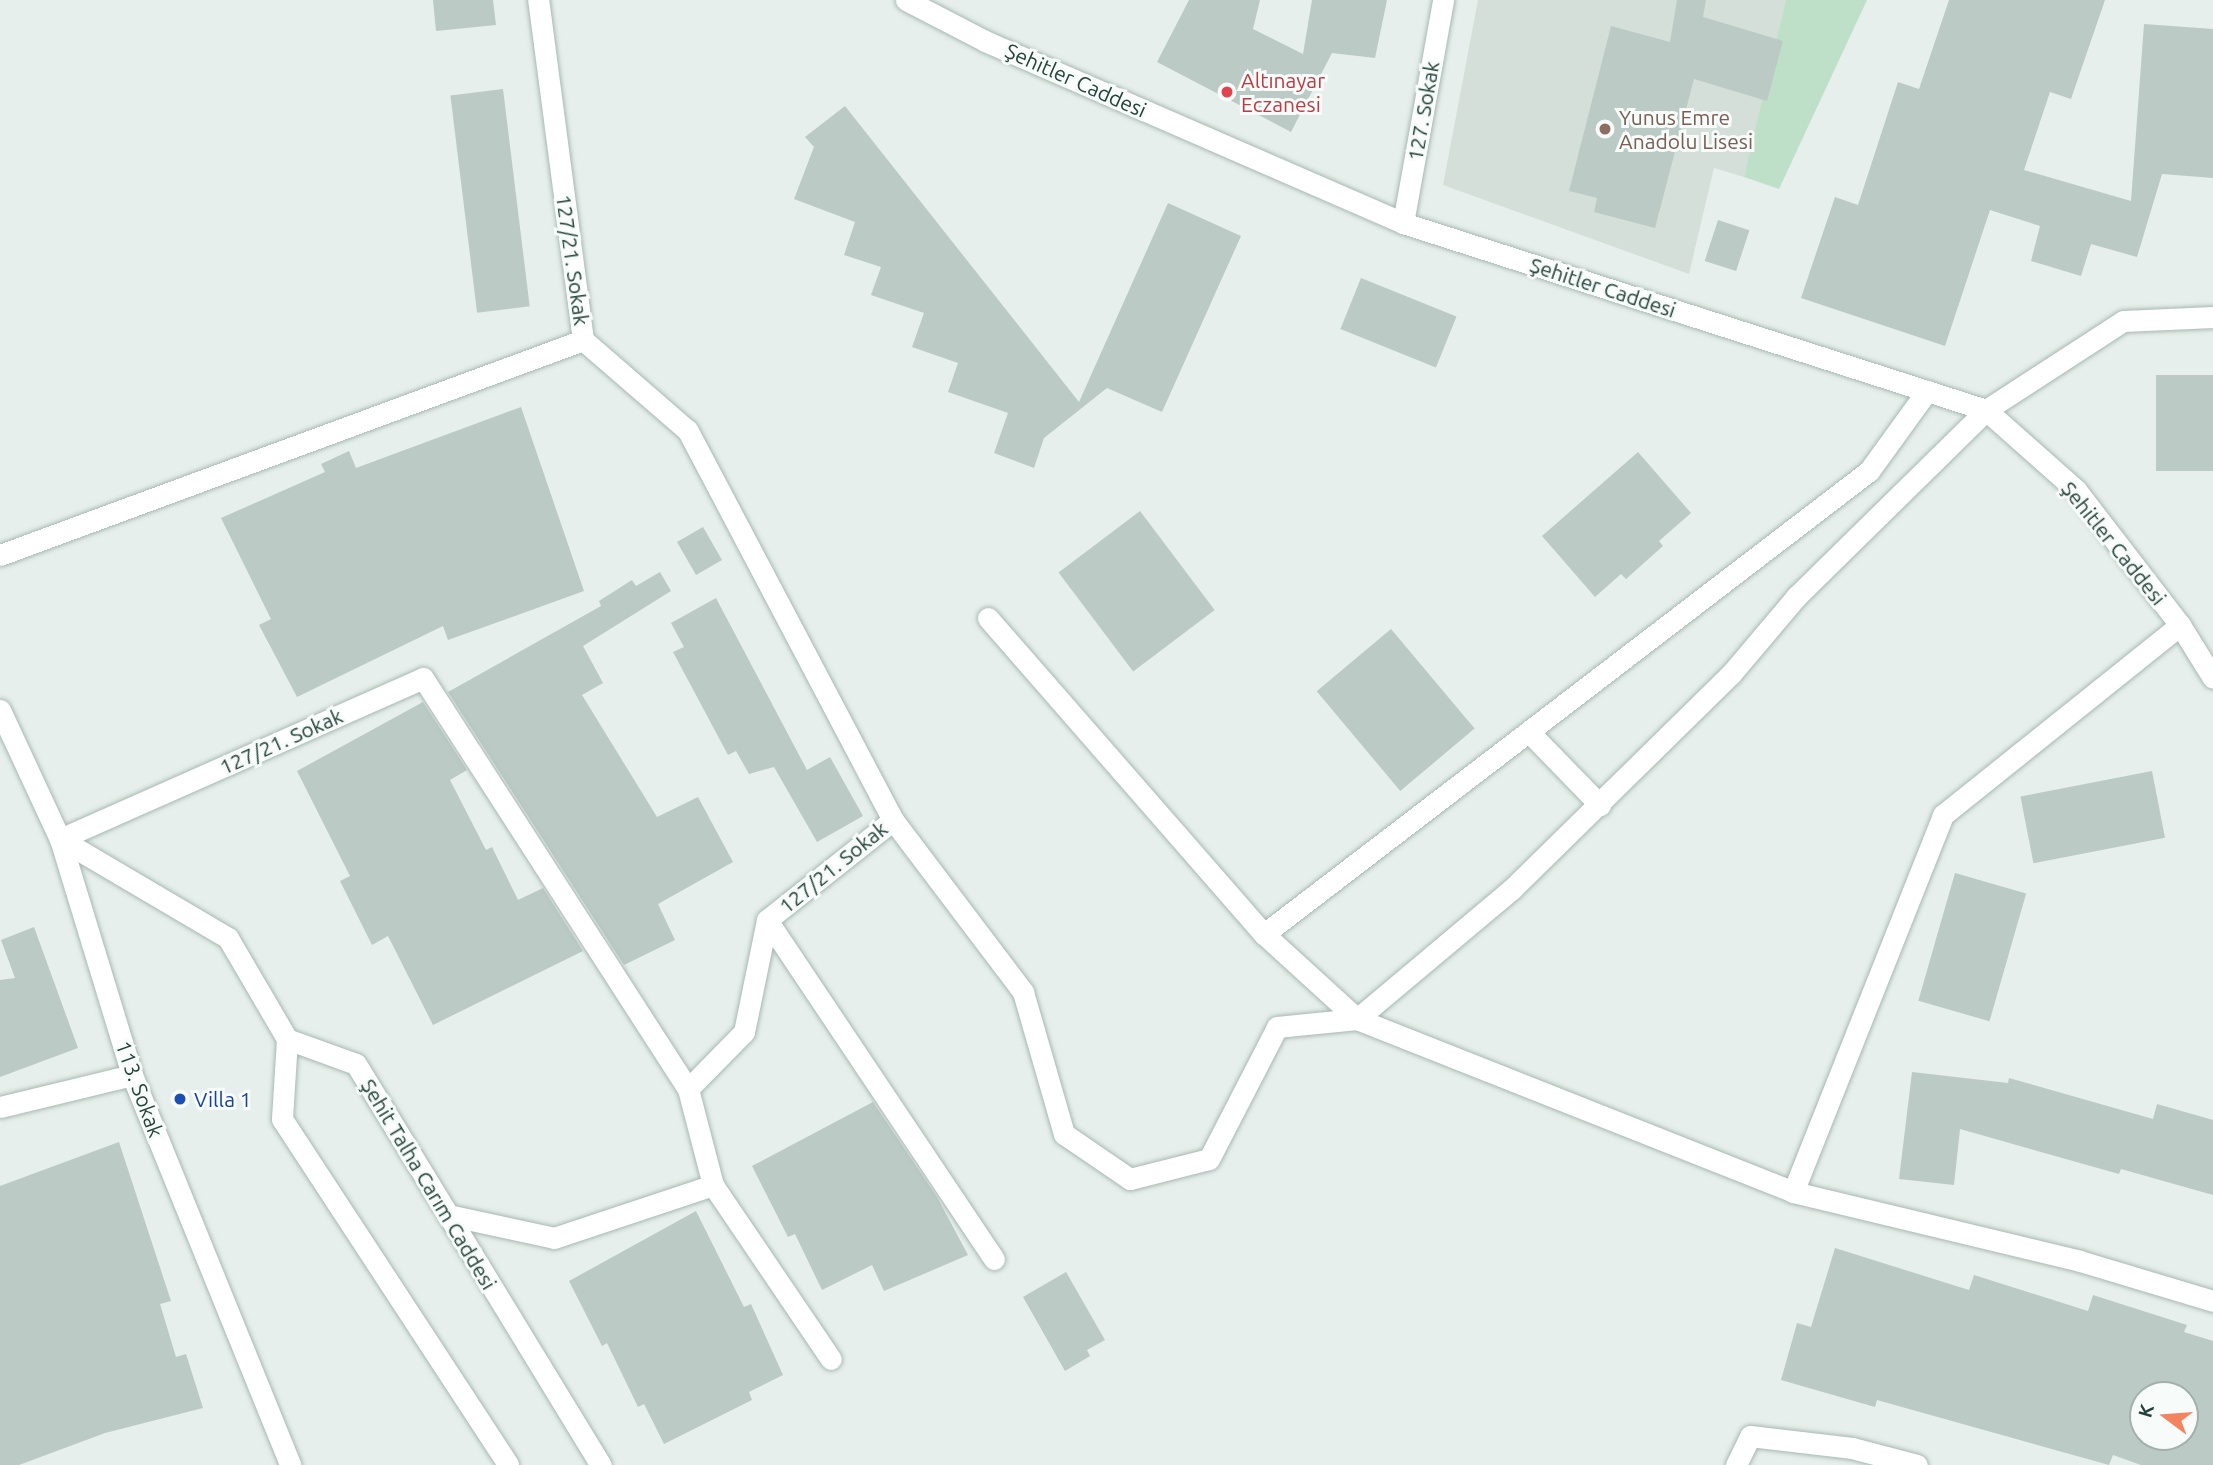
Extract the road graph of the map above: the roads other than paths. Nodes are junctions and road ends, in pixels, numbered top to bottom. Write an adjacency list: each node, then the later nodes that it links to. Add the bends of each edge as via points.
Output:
1 (538, 0): 6 (street, 127/21. Sokak)
2 (906, 0): 4 (street, Şehitler Caddesi, via 985,41)
3 (1443, 0): 4 (street, 127. Sokak)
4 (1403, 223): 7 (street, Şehitler Caddesi)
5 (2213, 317): 8 (street, via 2123,321)
6 (583, 340): 9 (street); 16 (street, 127/21. Sokak, via 687,430)
7 (1927, 391): 8 (street, Şehitler Caddesi); 14 (street, via 1869,471)
8 (1986, 410): 11 (street, Şehitler Caddesi, via 2076,490); 15 (street, via 1796,597 1731,674)
9 (0, 555)
10 (988, 618): 19 (street)
11 (2180, 625): 12 (street, Şehitler Caddesi); 26 (street, via 1943,815)
12 (2213, 677)
13 (0, 710): 17 (street, 113. Sokak)
14 (1529, 732): 15 (street); 19 (street)
15 (1600, 805): 20 (street, via 1512,889)
16 (893, 820): 18 (street, 127/21. Sokak); 20 (street, via 1023,992 1064,1134 1130,1180 1209,1159 1277,1027)
17 (60, 839): 21 (street, via 228,938); 22 (street, 113. Sokak); 23 (street, 127/21. Sokak, via 423,678)
18 (767, 920): 23 (street, 127/21. Sokak, via 744,1032); 28 (street)
19 (1264, 934): 20 (street)
20 (1357, 1019): 26 (street)
21 (287, 1039): 27 (street, Şehit Talha Carım Caddesi, via 356,1065); 32 (street, via 282,1119)
22 (132, 1075): 24 (street); 31 (street, 113. Sokak)
23 (688, 1089): 25 (street)
24 (0, 1107)
25 (713, 1185): 27 (street, via 554,1238); 30 (street)
26 (1793, 1192): 29 (street, via 2080,1261)
27 (448, 1215): 33 (street, Şehit Talha Carım Caddesi)
28 (994, 1259)
29 (2213, 1301)
30 (831, 1359)
31 (290, 1465)
32 (508, 1465)
33 (601, 1465)
34 (1736, 1465): 35 (street, via 1750,1436 1852,1448)
35 (1917, 1465)

